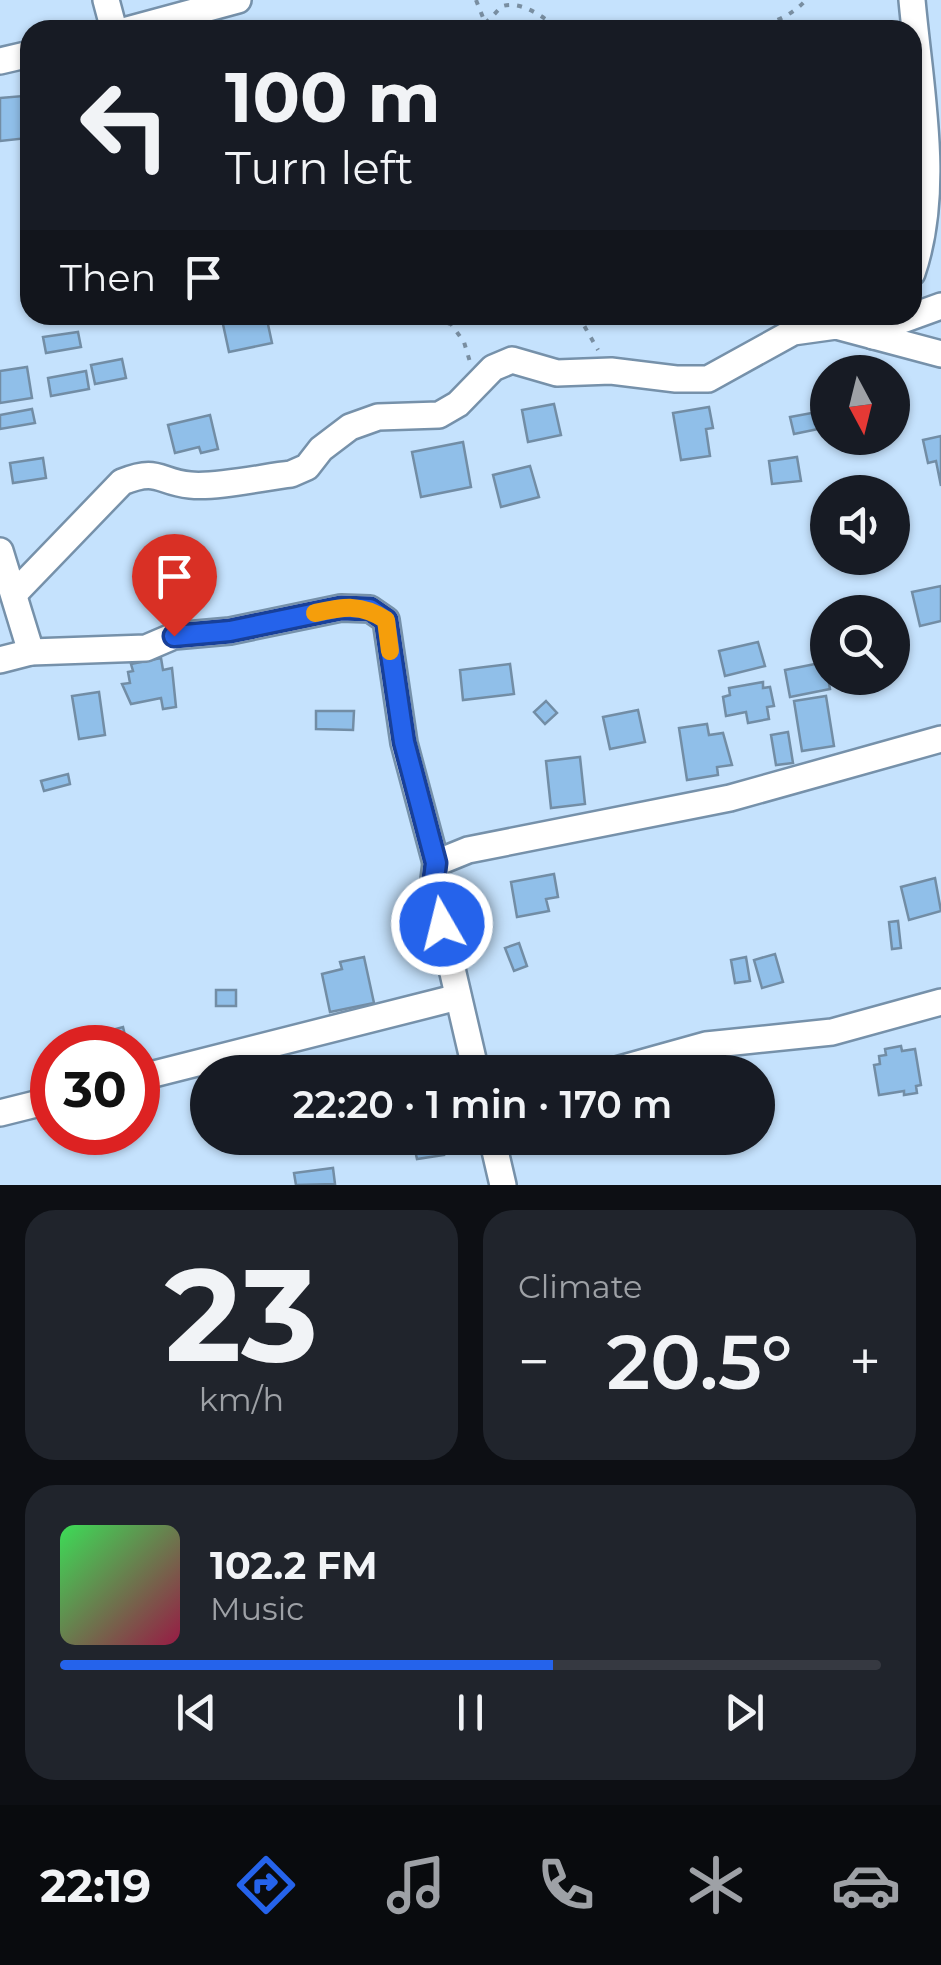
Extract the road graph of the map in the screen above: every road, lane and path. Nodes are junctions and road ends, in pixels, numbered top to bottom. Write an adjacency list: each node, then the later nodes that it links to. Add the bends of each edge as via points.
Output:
1 (238, 0): 3 (street)
2 (806, 0): 6 (path)
3 (164, 20)
4 (489, 20): 5 (path, via 502,7 522,4)
5 (549, 20)
6 (772, 20)
7 (922, 74): 8 (street, via 932,211)
8 (922, 242)
9 (452, 325): 14 (path)
10 (584, 325): 13 (path)
11 (881, 326): 12 (street); 13 (street, via 793,332 708,379)
12 (941, 354)
13 (611, 371): 14 (street, via 557,373 512,360)
14 (477, 384): 16 (street, via 440,415 378,417 350,427 292,474 190,486 157,474 122,482)
15 (0, 550): 16 (street)
16 (14, 594): 17 (street)
17 (31, 652): 18 (street); 20 (street, via 146,648 174,636 370,609 386,620 404,742)
18 (0, 660)
19 (941, 739): 20 (street, via 730,798 468,850)
20 (436, 863): 21 (street, via 433,887)
21 (458, 998): 23 (street); 25 (street)
22 (941, 1002): 24 (street, via 832,1032)
23 (472, 1055)
24 (670, 1055)
25 (160, 1072)
26 (30, 1106): 27 (street)
27 (0, 1113)
28 (496, 1155): 29 (street)
29 (503, 1185)

